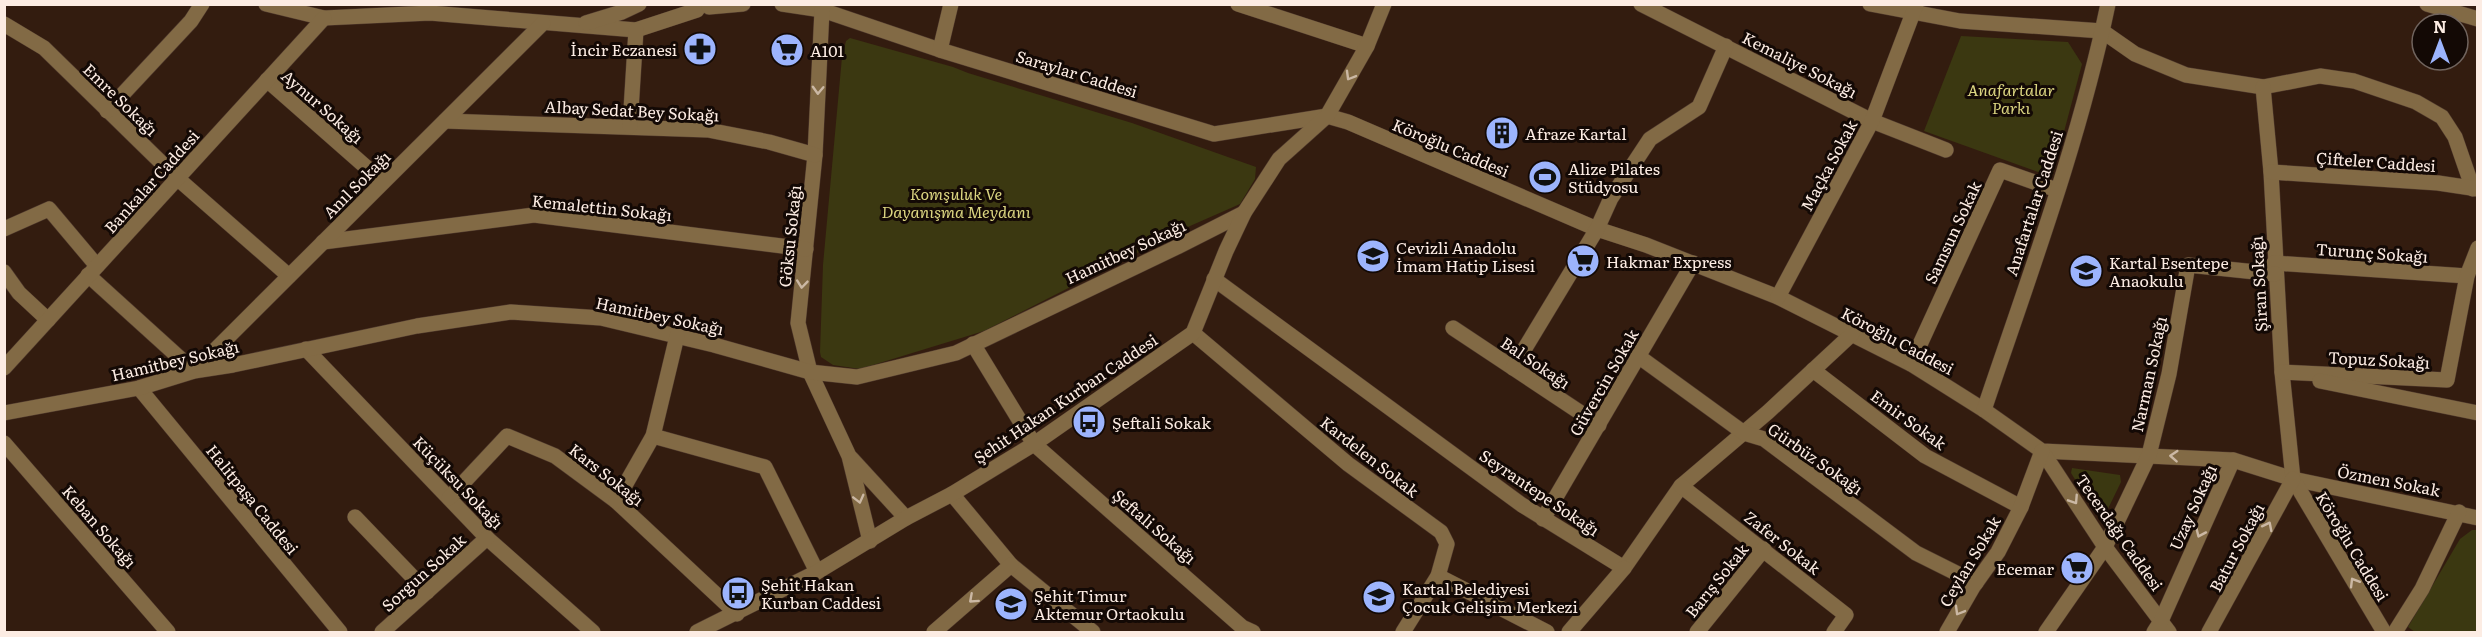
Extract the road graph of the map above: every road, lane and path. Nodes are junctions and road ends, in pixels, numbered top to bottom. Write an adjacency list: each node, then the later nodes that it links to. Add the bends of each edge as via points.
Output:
1 (202, 4): 31 (street, via 191,21)
2 (266, 4): 16 (street)
3 (639, 4): 18 (street)
4 (743, 4): 12 (street)
5 (783, 4): 13 (street, Saraylar Caddesi)
6 (951, 4): 28 (street)
7 (1384, 4): 26 (street)
8 (1641, 4): 27 (street, Kemaliye Sokağı)
9 (1870, 4): 15 (street)
10 (2108, 4): 25 (street, Anafartalar Caddesi)
11 (2427, 4): 20 (street)
12 (701, 6): 24 (street)
13 (820, 6): 28 (street, Saraylar Caddesi); 37 (street, Göksu Sokağı, one-way to 37)
14 (1246, 6): 26 (street)
15 (1914, 8): 25 (street, via 1960,21); 34 (street, Maçka Sokak)
16 (298, 9): 19 (street)
17 (432, 9): 19 (street); 21 (street)
18 (611, 10): 23 (street)
19 (324, 18): 29 (street, Bankalar Caddesi)
20 (2478, 19)
21 (543, 23): 23 (street); 33 (street, Anıl Sokağı)
22 (4, 24): 31 (street, Emre Sokağı, via 44,48)
23 (574, 26): 24 (street)
24 (636, 30): 35 (street)
25 (2102, 31): 30 (street, via 2135,54 2186,75); 42 (street, Anafartalar Caddesi)
26 (1367, 46): 32 (street, one-way to 32)
27 (1726, 46): 34 (street, Kemaliye Sokağı); 45 (street, via 1699,106 1650,139 1611,198)
28 (940, 50): 32 (street, Saraylar Caddesi, via 1214,134)
29 (267, 81): 39 (street, Bankalar Caddesi); 40 (street, Aynur Sokağı)
30 (2263, 87): 38 (street, Şiran Sokağı); 41 (street, via 2329,76 2416,102 2442,117 2456,137)
31 (107, 111): 39 (street, Emre Sokağı)
32 (1327, 116): 43 (street, via 1279,159); 45 (street, Köroğlu Caddesi)
33 (445, 121): 35 (street, Albay Sedat Bey Sokağı); 40 (street, Anıl Sokağı)
34 (1872, 121): 36 (street, Kemaliye Sokağı); 56 (street, Maçka Sokak)
35 (630, 126): 37 (street, Albay Sedat Bey Sokağı, via 708,130)
36 (1946, 150)
37 (815, 155): 48 (street, Göksu Sokağı)
38 (2271, 172): 41 (street, Çifteler Caddesi); 50 (street, Şiran Sokağı)
39 (177, 178): 51 (street, Bankalar Caddesi); 53 (street, Emre Sokağı)
40 (383, 182): 46 (street, Anıl Sokağı)
41 (2476, 189)
42 (2057, 190): 65 (street, Samsun Sokak, via 2000,170); 73 (street, Anafartalar Caddesi)
43 (1244, 213): 55 (street); 62 (street, Hamitbey Sokağı)
44 (4, 229): 51 (street, via 49,208)
45 (1598, 229): 49 (street, Köroğlu Caddesi); 67 (street)
46 (323, 242): 48 (street, Kemalettin Sokağı, via 534,215); 53 (street, Anıl Sokağı)
47 (2478, 248): 54 (street, Topuz Sokağı)
48 (806, 249): 70 (street, Göksu Sokağı, one-way to 70, via 798,323)
49 (1693, 263): 56 (street, Köroğlu Caddesi); 64 (street, Güvercin Sokak)
50 (2275, 269): 54 (street, Turunç Sokağı); 71 (street, Şiran Sokağı); 82 (street, Narman Sokağı, via 2188,265 2169,374)
51 (93, 271): 57 (street, Bankalar Caddesi); 69 (street)
52 (4, 272): 57 (street, via 19,293)
53 (289, 276): 69 (street, Anıl Sokağı)
54 (2467, 276): 71 (street, Topuz Sokağı, via 2447,380)
55 (1214, 279): 59 (street); 95 (street, Seyrantepe Sokağı)
56 (1778, 297): 60 (street, Köroğlu Caddesi)
57 (48, 320): 66 (street, Bankalar Caddesi)
58 (1453, 328): 67 (street, Bal Sokağı)
59 (1193, 333): 80 (street, Şehit Hakan Kurban Caddesi); 103 (street, Kardelen Sokak, via 1348,464 1441,532 1447,544)
60 (1852, 334): 65 (street, Köroğlu Caddesi); 68 (street)
61 (677, 336): 63 (street, Hamitbey Sokağı, via 601,318 511,312); 70 (street, Hamitbey Sokağı); 78 (street)
62 (973, 344): 70 (street, Hamitbey Sokağı, via 956,353 857,377); 80 (street, Şeftali Sokağı)
63 (306, 349): 69 (street, Hamitbey Sokağı); 88 (street, Küçüksu Sokağı)
64 (1638, 356): 76 (street, Güvercin Sokak); 77 (street, Gürbüz Sokağı)
65 (1911, 364): 73 (street, Köroğlu Caddesi)
66 (4, 368)
67 (1513, 368): 76 (street, Bal Sokağı)
68 (1813, 370): 77 (street); 90 (street, Emir Sokak, via 1924,456)
69 (194, 371): 72 (street, Hamitbey Sokağı)
70 (810, 372): 83 (street, Göksu Sokağı)
71 (2282, 372): 75 (street); 85 (street, Şiran Sokağı)
72 (139, 388): 74 (street, Hamitbey Sokağı); 109 (street, Halitpaşa Caddesi)
73 (1984, 410): 81 (street, Köroğlu Caddesi)
74 (4, 413)
75 (2478, 413)
76 (1599, 425): 95 (street, Güvercin Sokak)
77 (1744, 433): 86 (street); 104 (street, Gürbüz Sokağı, via 1764,439 1916,553)
78 (653, 436): 89 (street); 102 (street, via 765,467)
79 (4, 443): 108 (street, Keban Sokağı)
80 (1034, 444): 87 (street, Şehit Hakan Kurban Caddesi); 115 (street, Şeftali Sokağı)
81 (2042, 451): 82 (street); 90 (street, Ceylan Sokak); 98 (street, Tecerdağı Caddesi, one-way to 98)
82 (2149, 455): 84 (street, one-way to 82); 98 (street, Narman Sokağı)
83 (849, 456): 93 (street, Göksu Sokağı); 97 (street, Göksu Sokağı, one-way to 97)
84 (2233, 460): 85 (street); 107 (street, Uzay Sokağı, one-way to 107)
85 (2293, 479): 91 (street, Özmen Sokak); 123 (street, Batur Sokağı, one-way to 85); 124 (street, Köroğlu Caddesi, one-way to 85)
86 (1682, 486): 99 (street, Zafer Sokak); 101 (street)
87 (952, 494): 93 (street, Şehit Hakan Kurban Caddesi); 100 (street)
88 (449, 498): 89 (street, Kars Sokağı, via 507,436 555,456); 96 (street, Küçüksu Sokağı)
89 (616, 501): 106 (street, Kars Sokağı)
90 (2021, 507): 104 (street, Ceylan Sokak, via 1998,552)
91 (2459, 512): 94 (street, Özmen Sokak); 125 (street, via 2422,589)
92 (355, 517): 105 (street)
93 (906, 518): 97 (street, Şehit Hakan Kurban Caddesi)
94 (2478, 518)
95 (1543, 519): 101 (street, Seyrantepe Sokağı)
96 (487, 538): 105 (street, Sorgun Sokak); 111 (street, Küçüksu Sokağı)
97 (870, 542): 102 (street, Şehit Hakan Kurban Caddesi)
98 (2105, 547): 107 (street, Tecerdağı Caddesi); 122 (street, Narman Sokağı)
99 (1764, 549): 119 (street, Barış Sokak); 120 (street, Zafer Sokak, via 1846,615)
100 (1011, 564): 113 (street, one-way to 113); 114 (street)
101 (1624, 568): 118 (street)
102 (817, 572): 106 (street, Şehit Hakan Kurban Caddesi)
103 (1438, 576): 116 (street, Kardelen Sokak); 117 (street)
104 (1976, 583): 121 (street, Ceylan Sokak, one-way to 121)
105 (427, 592): 110 (street, Sorgun Sokak)
106 (737, 614): 112 (street, Şehit Hakan Kurban Caddesi)
107 (2161, 629)
108 (168, 633)
109 (340, 633)
110 (382, 633)
111 (593, 633)
112 (698, 633)
113 (934, 633)
114 (1093, 633)
115 (1253, 633)
116 (1403, 633)
117 (1547, 633)
118 (1569, 633)
119 (1697, 633)
120 (1834, 633)
121 (1947, 633)
122 (2046, 633)
123 (2210, 633)
124 (2384, 633)
125 (2395, 633)

